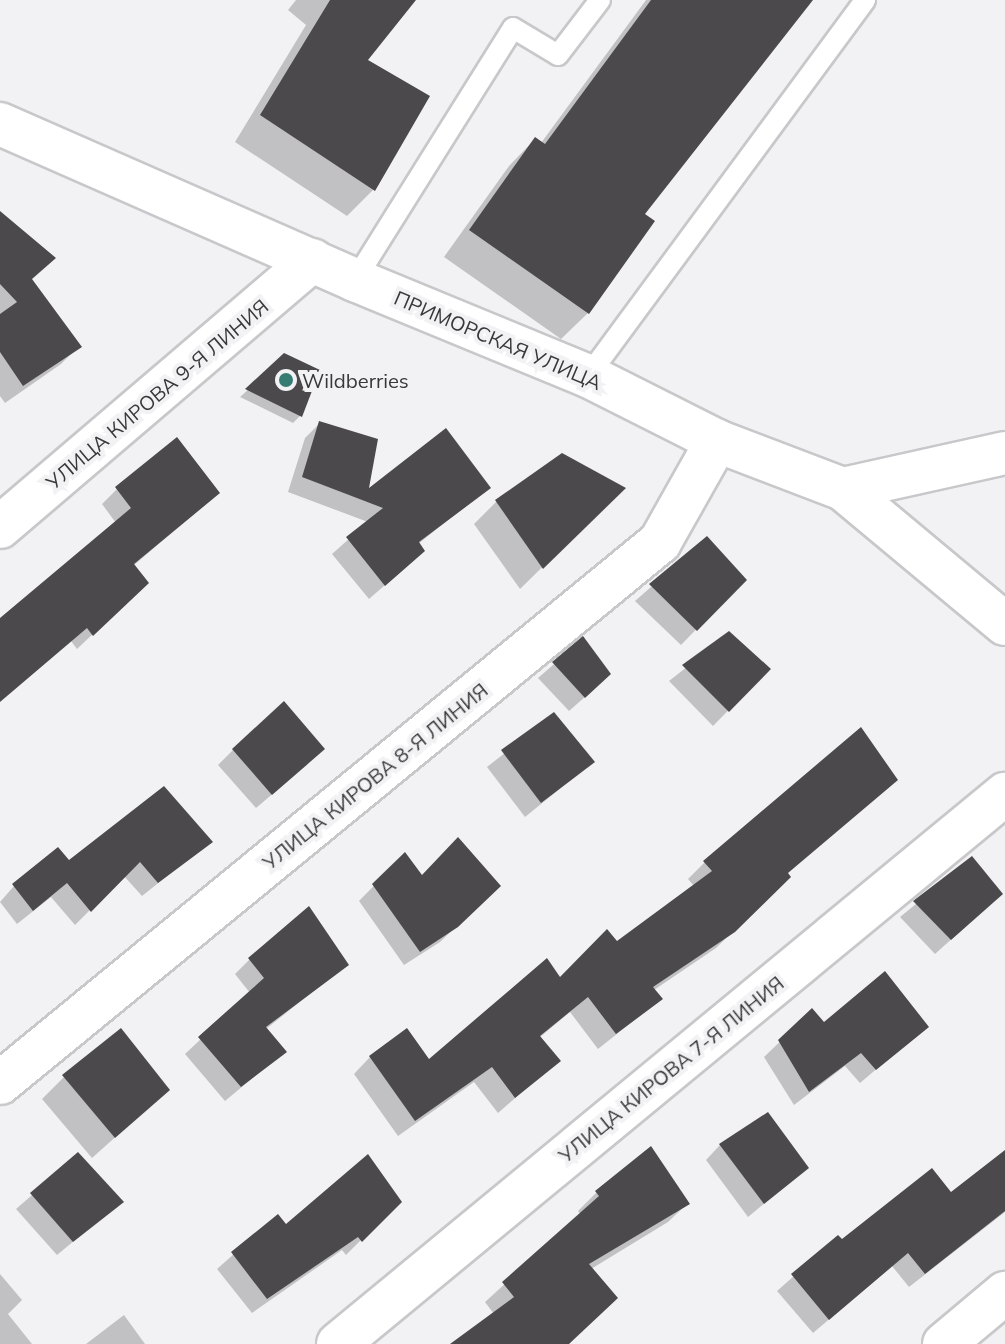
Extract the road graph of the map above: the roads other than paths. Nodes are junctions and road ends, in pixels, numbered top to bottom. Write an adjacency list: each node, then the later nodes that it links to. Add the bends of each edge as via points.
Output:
1 (600, 0): 5 (lane, via 558,55 513,28)
2 (865, 0): 6 (lane)
3 (0, 124): 4 (street, ПРИМОРСКАЯ УЛИЦА)
4 (313, 260): 5 (street, ПРИМОРСКАЯ УЛИЦА); 10 (street, УЛИЦА КИРОВА 9-Я ЛИНИЯ)
5 (355, 280): 6 (street, ПРИМОРСКАЯ УЛИЦА)
6 (588, 376): 7 (street, ПРИМОРСКАЯ УЛИЦА)
7 (717, 441): 9 (street, ПРИМОРСКАЯ УЛИЦА); 13 (street, УЛИЦА КИРОВА 8-Я ЛИНИЯ, via 660,542)
8 (1005, 453): 9 (street)
9 (843, 489): 11 (street)
10 (0, 527)
11 (1005, 624)
12 (1005, 794): 15 (street, УЛИЦА КИРОВА 7-Я ЛИНИЯ)
13 (0, 1083)
14 (1005, 1293): 16 (street)
15 (338, 1344)
16 (944, 1344)

